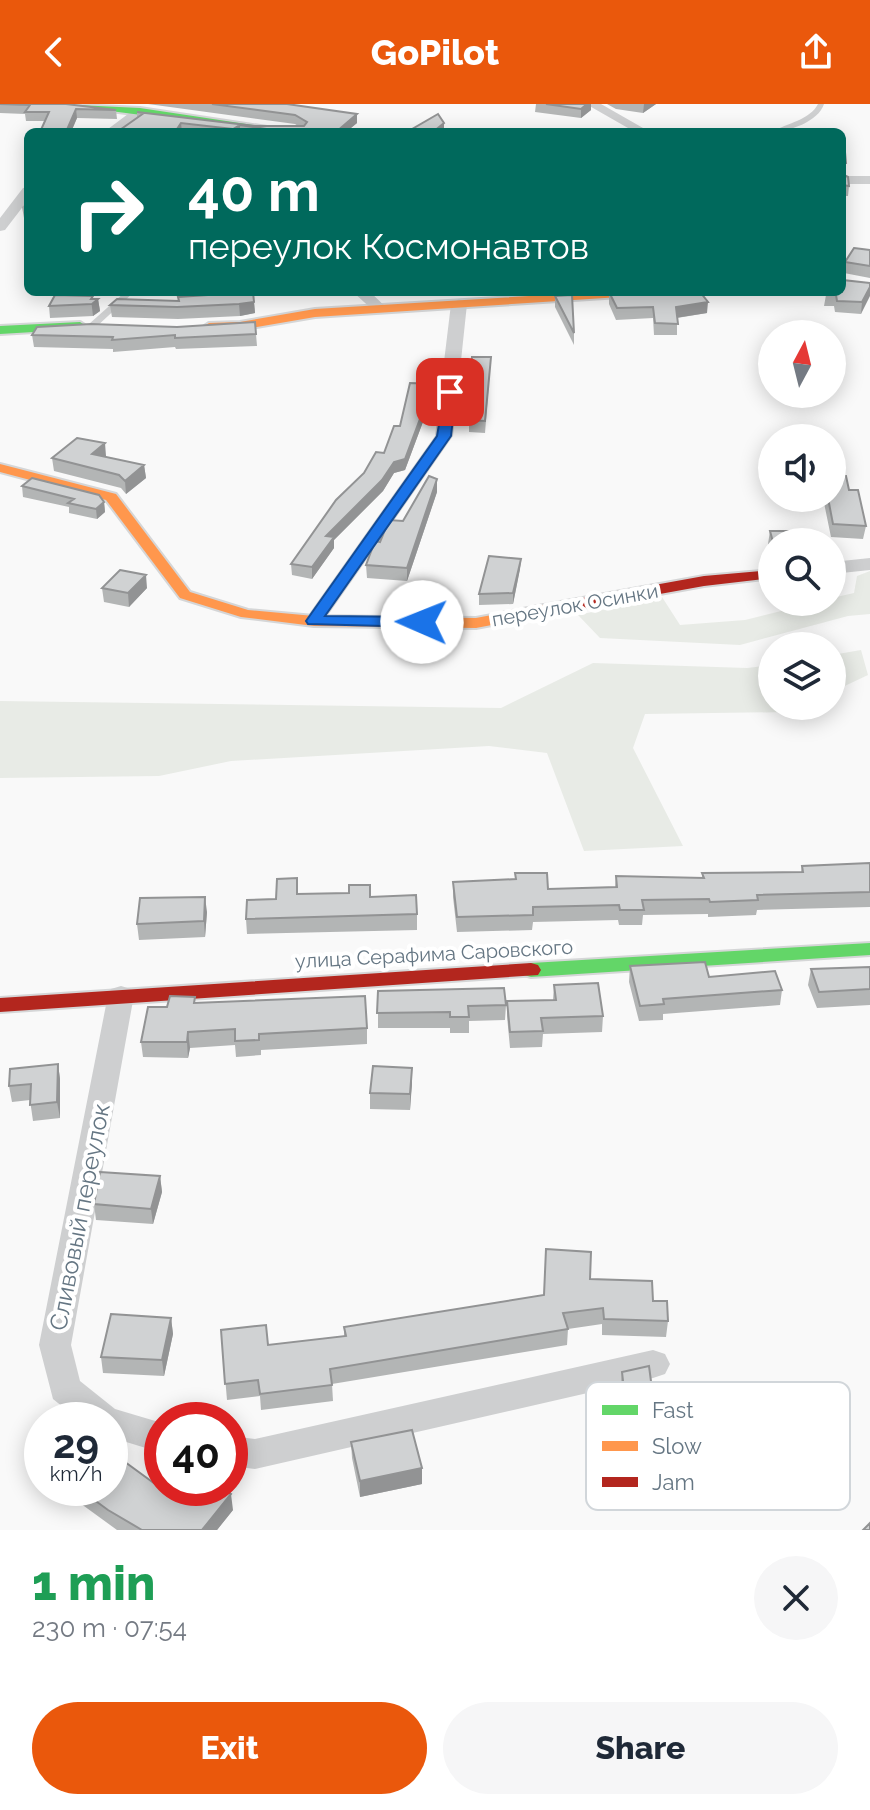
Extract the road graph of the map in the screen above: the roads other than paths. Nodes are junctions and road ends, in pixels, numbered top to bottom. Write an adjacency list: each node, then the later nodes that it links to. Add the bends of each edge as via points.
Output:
1 (61, 104): 4 (street)
2 (592, 104): 7 (street)
3 (821, 104): 8 (lane, via 809,118)
4 (140, 111): 5 (street); 6 (street)
5 (116, 128)
6 (265, 128)
7 (637, 128)
8 (785, 128)
9 (846, 180): 10 (street)
10 (870, 180)
11 (24, 196): 12 (street)
12 (0, 227)
13 (126, 296): 18 (lane)
14 (365, 296): 17 (street)
15 (587, 296): 16 (street)
16 (459, 304): 17 (street); 26 (street, via 444,436)
17 (380, 309): 20 (street)
18 (92, 326): 19 (street); 21 (street)
19 (121, 327)
20 (194, 328)
21 (0, 330)
22 (0, 468): 26 (street, переулок Осинки, via 111,497 185,595 246,614)
23 (870, 564): 24 (street)
24 (846, 567)
25 (758, 575): 26 (street, переулок Осинки, via 476,623)
26 (314, 621)
27 (870, 949): 28 (street, улица Серафима Саровского)
28 (121, 995): 29 (street, улица Серафима Саровского); 31 (street, Сливовый переулок, via 55,1345 65,1389)
29 (0, 1005)
30 (653, 1364): 32 (street)
31 (81, 1402)
32 (248, 1453)

